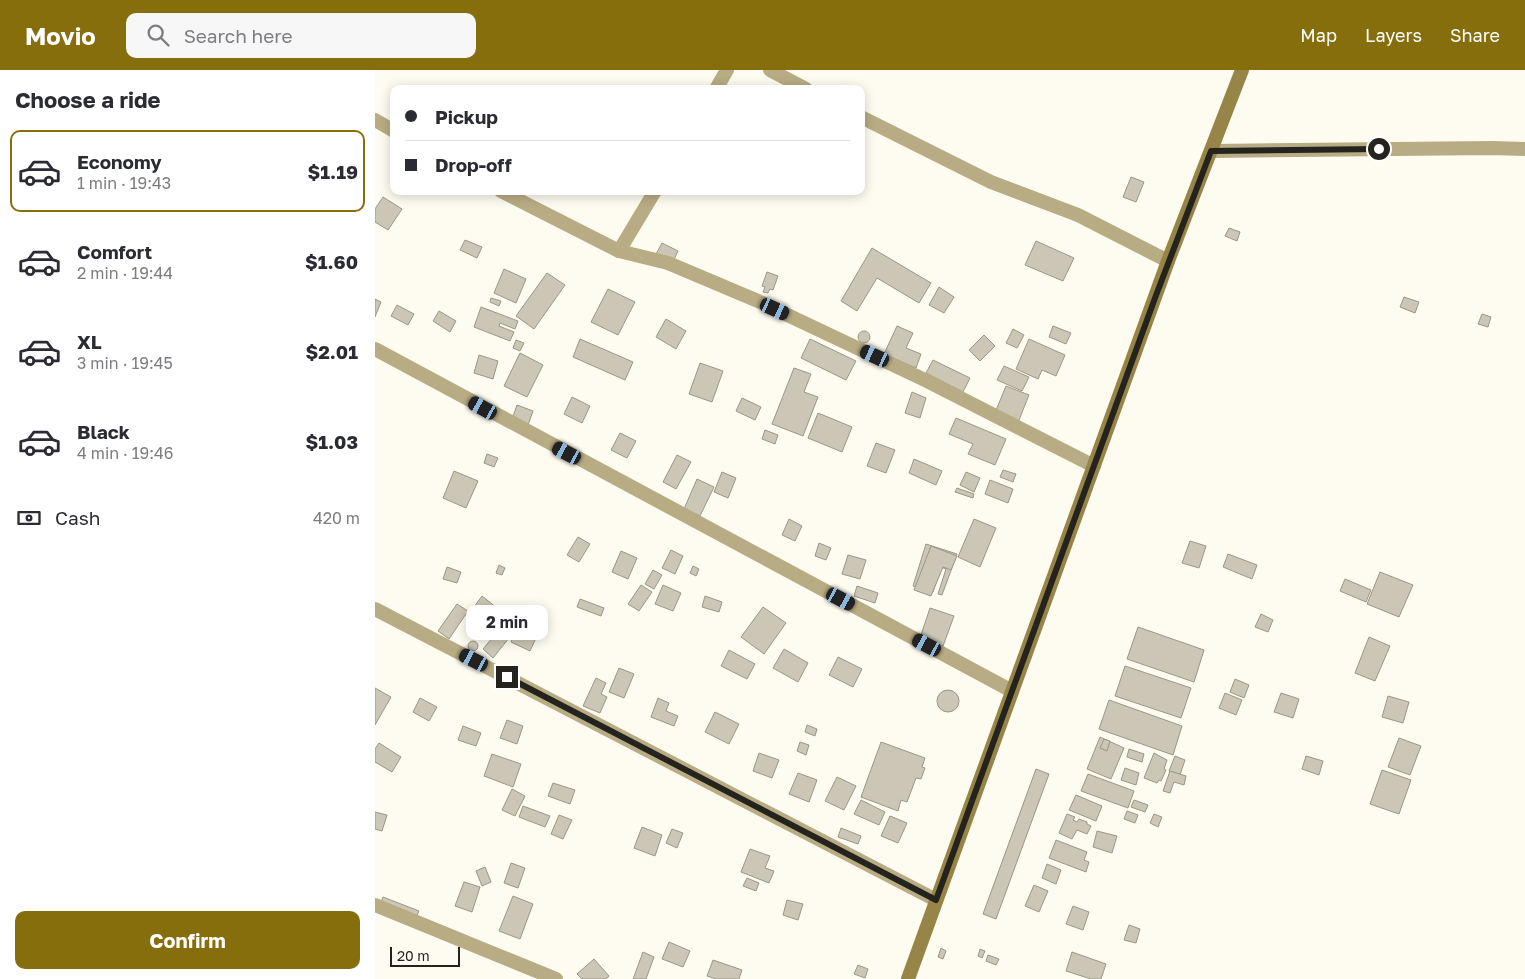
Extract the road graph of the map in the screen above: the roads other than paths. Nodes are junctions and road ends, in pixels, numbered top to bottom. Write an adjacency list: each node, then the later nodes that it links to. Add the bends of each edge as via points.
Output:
1 (727, 70): 4 (street)
2 (770, 70): 5 (street)
3 (1239, 71): 10 (main road)
4 (718, 85)
5 (798, 85)
6 (865, 119): 14 (street, via 991,182 1078,215)
7 (375, 120): 8 (street)
8 (390, 129)
9 (1525, 148): 10 (street)
10 (1211, 151): 14 (main road)
11 (509, 195): 13 (street)
12 (653, 195): 13 (street)
13 (619, 251): 16 (street, via 668,263 758,301 925,380)
14 (1168, 261): 16 (main road)
15 (375, 349): 18 (street)
16 (1093, 466): 18 (main road)
17 (375, 609): 19 (street)
18 (1012, 691): 19 (main road)
19 (936, 900): 22 (main road)
20 (375, 906): 21 (street)
21 (556, 979)
22 (907, 979)

